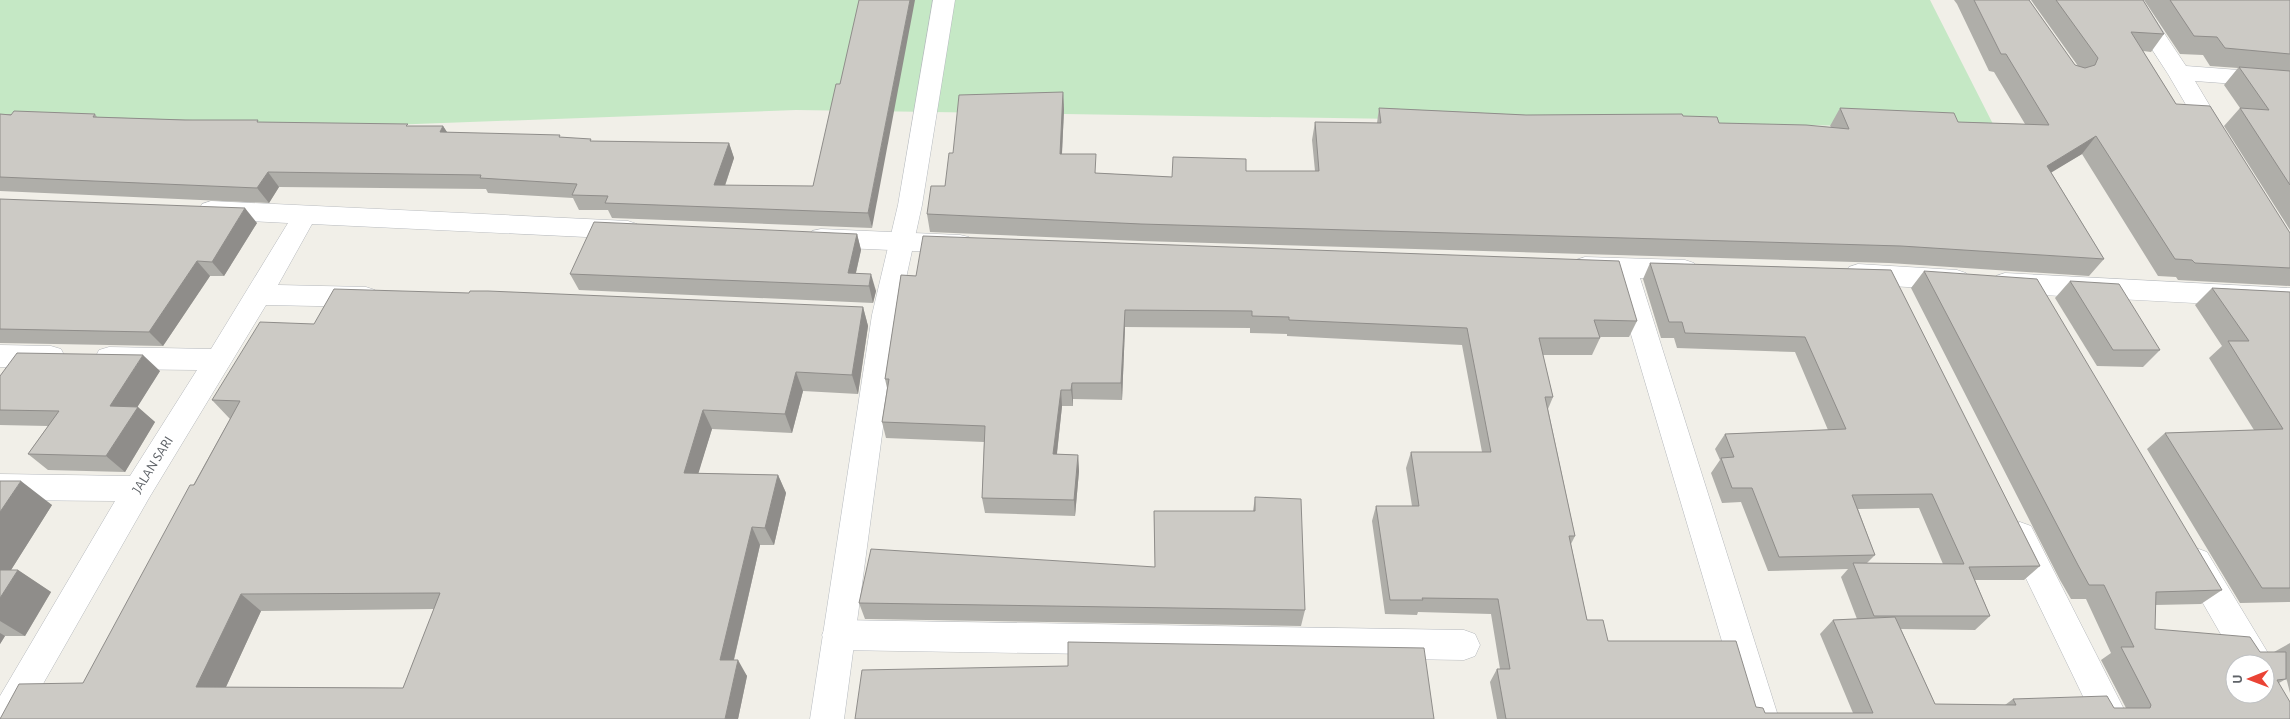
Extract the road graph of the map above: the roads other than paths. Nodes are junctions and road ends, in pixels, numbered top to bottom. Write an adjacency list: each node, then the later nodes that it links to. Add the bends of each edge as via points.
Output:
1 (944, 0): 10 (street, via 910,204)
2 (2131, 0): 3 (street)
3 (2179, 73): 4 (street); 5 (street)
4 (2290, 81)
5 (2226, 154)
6 (187, 209): 7 (street)
7 (305, 214): 8 (street); 18 (street, JALAN SARI)
8 (655, 232)
9 (802, 238): 10 (street)
10 (900, 241): 11 (street); 29 (street, via 875,315)
11 (987, 245)
12 (1565, 266): 13 (street)
13 (1624, 268): 14 (street); 34 (street)
14 (1712, 271)
15 (1830, 274): 16 (street)
16 (1889, 275): 17 (street); 21 (street)
17 (2032, 285): 20 (street); 22 (street)
18 (259, 295): 19 (street); 24 (street, JALAN SARI)
19 (394, 298)
20 (2290, 298)
21 (1903, 302)
22 (2047, 310)
23 (0, 356): 24 (street)
24 (218, 360): 26 (street, JALAN SARI)
25 (0, 487): 26 (street)
26 (138, 489): 32 (street, JALAN SARI)
27 (2010, 515): 35 (street)
28 (2182, 538): 31 (street)
29 (838, 636): 30 (street); 33 (street)
30 (1464, 644)
31 (2250, 654)
32 (5, 719)
33 (828, 719)
34 (1762, 719)
35 (2112, 719)

